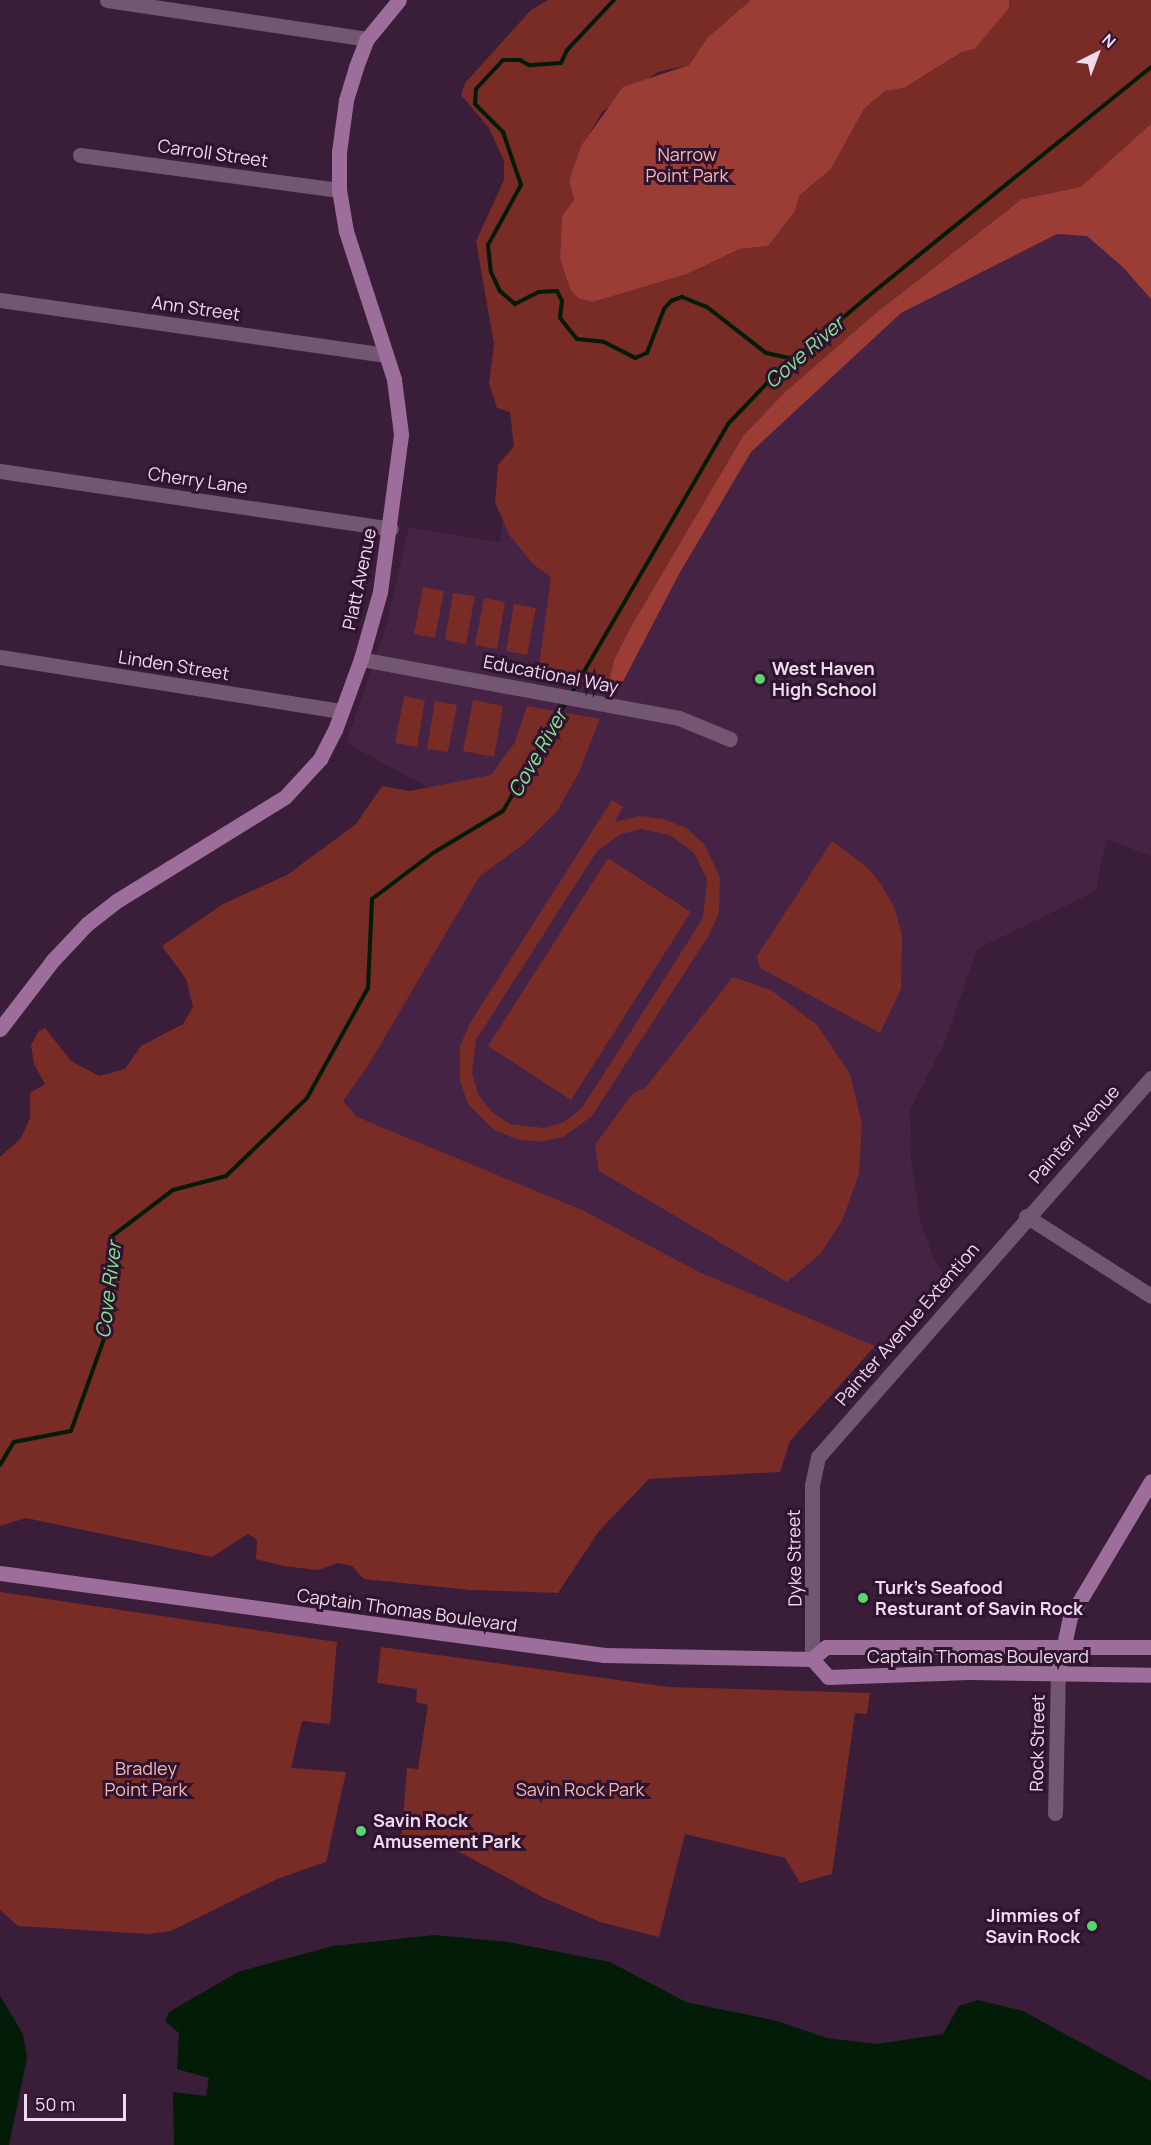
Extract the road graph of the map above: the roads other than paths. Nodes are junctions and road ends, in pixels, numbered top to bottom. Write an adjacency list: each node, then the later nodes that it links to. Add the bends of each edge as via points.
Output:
1 (107, 0): 3 (street)
2 (399, 0): 3 (main road, Platt Avenue)
3 (367, 39): 5 (main road, Platt Avenue, via 346,100)
4 (80, 155): 5 (street, Carroll Street)
5 (339, 190): 7 (main road, Platt Avenue, via 346,231)
6 (0, 300): 7 (street, Ann Street)
7 (386, 355): 9 (main road, Platt Avenue, via 394,379 401,434)
8 (0, 471): 9 (street, Cherry Lane)
9 (391, 529): 11 (main road, Platt Avenue, via 380,592)
10 (0, 657): 12 (street, Linden Street)
11 (361, 659): 12 (main road, Platt Avenue); 13 (street, Educational Way, via 679,718)
12 (341, 711): 14 (main road, Platt Avenue, via 320,759 285,797 99,914 53,960)
13 (730, 739)
14 (0, 1029)
15 (1151, 1078): 16 (street, Painter Avenue)
16 (1026, 1216): 17 (street); 18 (street, Painter Avenue Extention)
17 (1151, 1296)
18 (818, 1457): 23 (street, Dyke Street, via 812,1485)
19 (1151, 1481): 21 (main road, via 1070,1617)
20 (0, 1573): 23 (main road, Captain Thomas Boulevard, via 575,1652)
21 (1061, 1647): 22 (main road, Captain Thomas Boulevard); 23 (main road, Captain Thomas Boulevard, via 826,1647); 24 (main road)
22 (1151, 1647)
23 (812, 1659): 24 (main road, Captain Thomas Boulevard, via 828,1677)
24 (1058, 1674): 25 (main road, Captain Thomas Boulevard); 26 (street, Rock Street)
25 (1151, 1675)
26 (1055, 1813)

